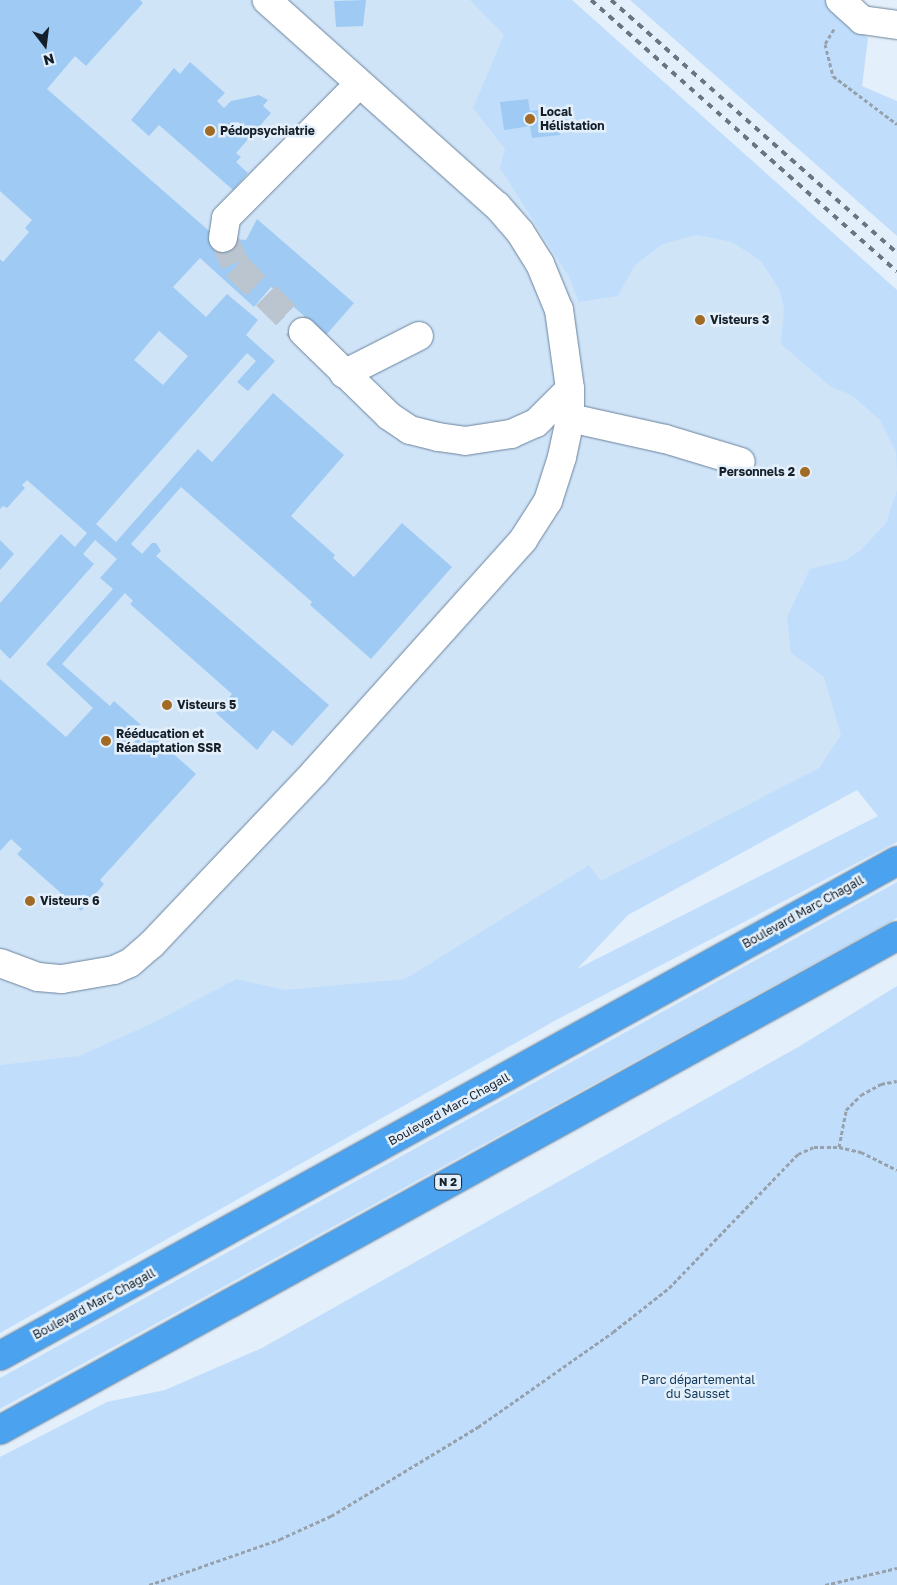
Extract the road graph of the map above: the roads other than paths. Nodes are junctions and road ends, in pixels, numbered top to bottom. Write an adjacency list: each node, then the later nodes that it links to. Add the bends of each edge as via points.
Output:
1 (267, 0): 4 (street)
2 (844, 3): 3 (street, via 862,20)
3 (897, 25)
4 (359, 84): 5 (street, via 226,218); 9 (street, via 497,206 520,232 540,264 559,310)
5 (223, 238)
6 (303, 332): 8 (street)
7 (418, 336): 8 (street)
8 (344, 374): 9 (street, via 389,416 410,430 465,441 511,434 536,423)
9 (570, 389): 10 (street)
10 (570, 418): 11 (street); 14 (street, via 548,501 523,540 315,772 152,944 130,963 114,970 62,979 38,977)
11 (741, 462)
12 (897, 860): 15 (highway, Boulevard Marc Chagall)
13 (897, 936): 16 (highway, N 2)
14 (0, 963)
15 (0, 1356)
16 (0, 1430)

